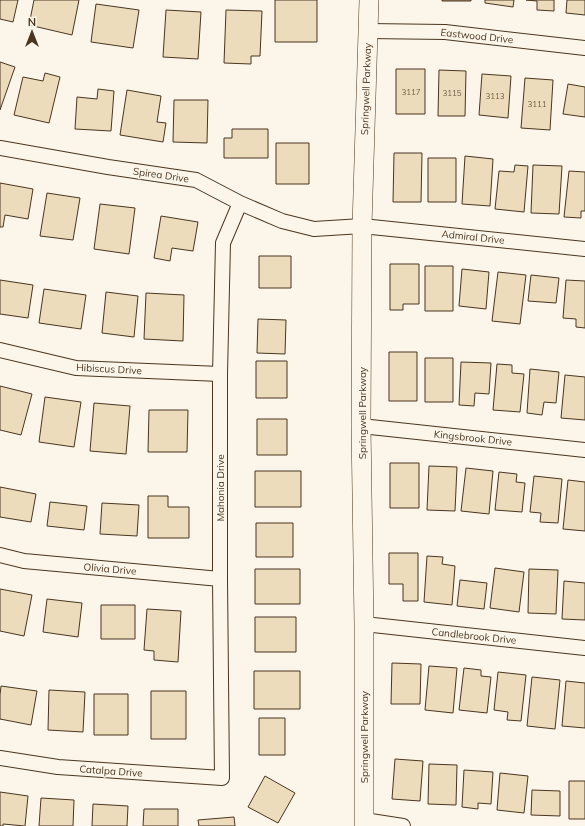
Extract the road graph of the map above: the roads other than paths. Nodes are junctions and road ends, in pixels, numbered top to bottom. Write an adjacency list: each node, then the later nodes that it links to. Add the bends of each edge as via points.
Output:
1 (369, 0): 2 (street, Springwell Parkway)
2 (368, 31): 3 (street, Eastwood Drive, via 446,32); 6 (street, Springwell Parkway)
3 (585, 48)
4 (0, 148): 5 (street, Spirea Drive, via 196,180)
5 (240, 202): 6 (street, Spirea Drive, via 282,221 314,229); 9 (street, Mahonia Drive, via 223,243)
6 (362, 226): 7 (street, Admiral Drive); 10 (street, Springwell Parkway)
7 (585, 249)
8 (0, 350): 9 (street, Hibiscus Drive, via 76,368)
9 (220, 374): 13 (street, Mahonia Drive)
10 (361, 426): 11 (street, Kingsbrook Drive); 14 (street, Springwell Parkway)
11 (585, 450)
12 (0, 555): 13 (street, Olivia Drive, via 24,561)
13 (220, 579): 17 (street, Mahonia Drive)
14 (364, 624): 15 (street, Candlebrook Drive); 18 (street, Springwell Parkway)
15 (585, 648)
16 (0, 758): 17 (street, Catalpa Drive, via 58,767)
17 (222, 778)
18 (364, 823): 19 (street)
19 (403, 826)

